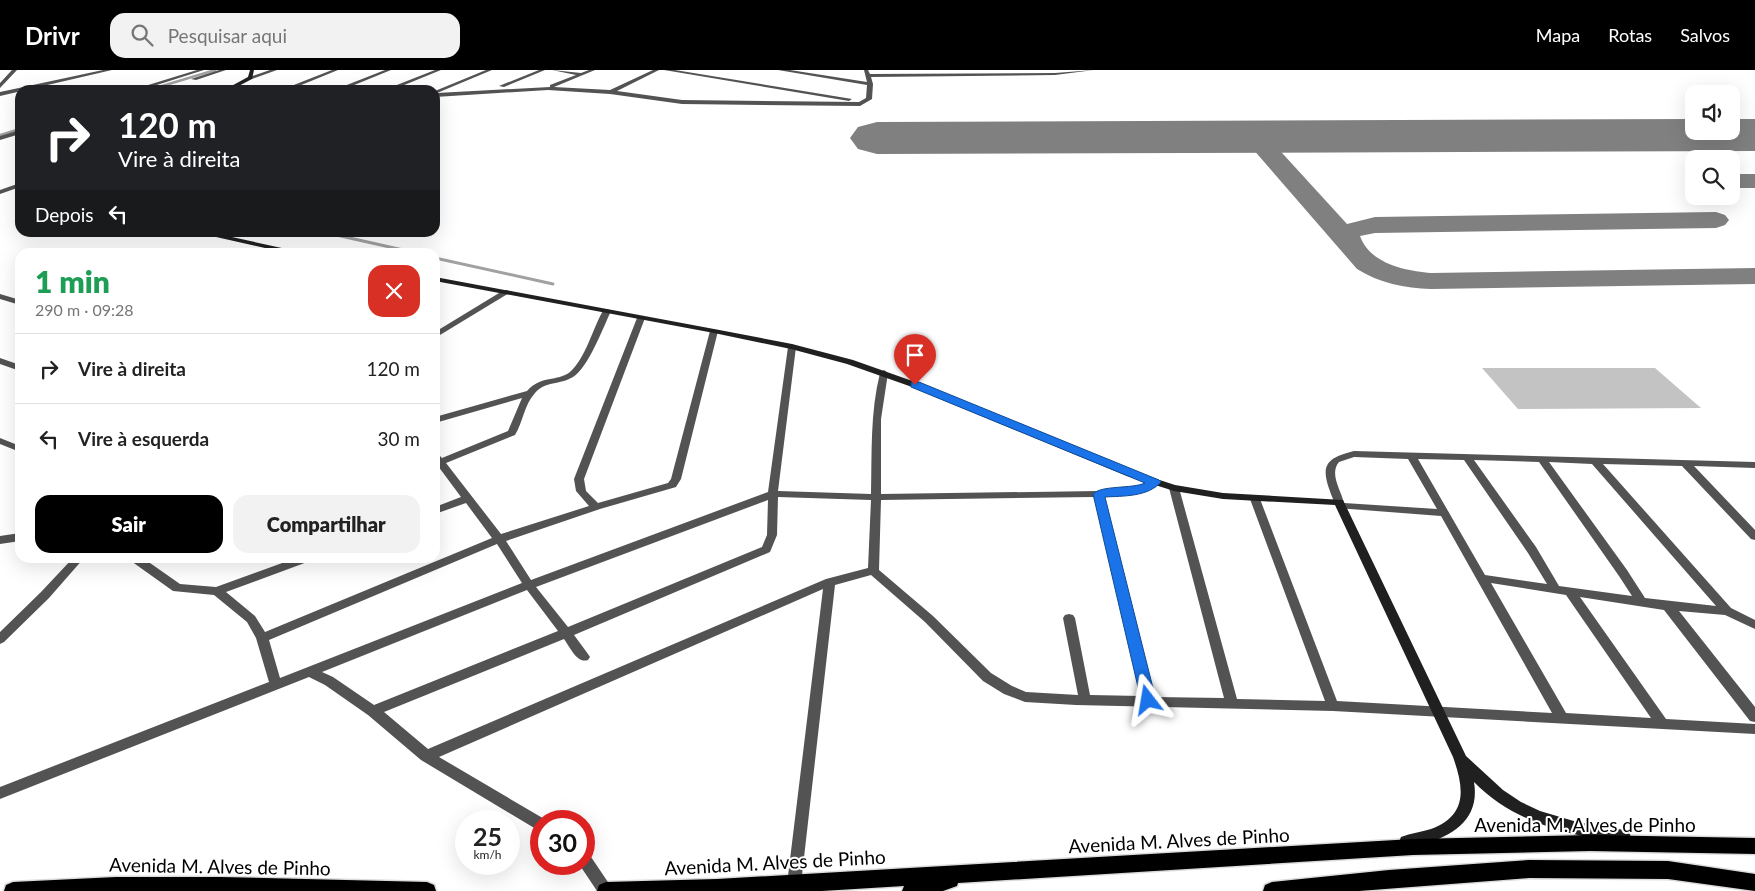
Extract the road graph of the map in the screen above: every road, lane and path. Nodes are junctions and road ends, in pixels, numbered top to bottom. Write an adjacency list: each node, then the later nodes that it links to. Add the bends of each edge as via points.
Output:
1 (15, 70): 29 (street)
2 (110, 70): 22 (street)
3 (202, 70): 23 (street)
4 (224, 70): 24 (street)
5 (252, 70): 20 (street)
6 (275, 70): 20 (street)
7 (336, 70): 26 (street)
8 (389, 70): 27 (street)
9 (438, 70): 28 (street)
10 (490, 70): 33 (street)
11 (543, 70): 31 (street)
12 (554, 70): 19 (street)
13 (593, 70): 19 (street)
14 (657, 70): 34 (street)
15 (666, 70): 37 (street)
16 (780, 70): 21 (street)
17 (1092, 70): 18 (street, via 1037,74)
18 (867, 73): 21 (street)
19 (582, 74): 30 (street)
20 (250, 78): 25 (street)
21 (870, 84): 37 (street, via 869,99)
22 (41, 85)
23 (152, 85)
24 (176, 85)
25 (237, 85)
26 (297, 85)
27 (350, 85)
28 (400, 85)
29 (0, 86)
30 (548, 88): 31 (street); 34 (street)
31 (493, 90): 36 (street)
32 (15, 91): 35 (street)
33 (440, 92)
34 (610, 92): 37 (street, via 682,102 728,104)
35 (0, 94)
36 (440, 94)
37 (865, 102)
38 (15, 126): 39 (street)
39 (0, 131)
40 (15, 134): 41 (street)
41 (0, 138)
42 (15, 186): 43 (street)
43 (2, 190)
44 (216, 237): 45 (street)
45 (257, 248)
46 (440, 280): 47 (street)
47 (507, 292): 50 (street); 53 (street)
48 (0, 296): 49 (street)
49 (15, 300)
50 (607, 311): 51 (street); 58 (street, via 576,371 562,379 544,382)
51 (641, 318): 52 (street); 78 (street, via 577,486)
52 (714, 331): 54 (street); 78 (street, via 672,485)
53 (440, 333)
54 (792, 347): 57 (street); 72 (street)
55 (0, 361): 56 (street)
56 (15, 366)
57 (884, 373): 70 (street); 74 (street, via 877,410)
58 (529, 394): 59 (street); 65 (street, via 512,433)
59 (440, 419)
60 (0, 441): 61 (street)
61 (15, 447)
62 (1411, 455): 63 (street); 77 (street, via 1354,454 1338,458 1329,468); 80 (street)
63 (1466, 456): 64 (street); 92 (street)
64 (1542, 458): 66 (street); 95 (street)
65 (440, 460)
66 (1594, 460): 67 (street); 97 (street)
67 (1685, 464): 69 (street); 81 (street)
68 (440, 466): 75 (street)
69 (1755, 466)
70 (1155, 482): 71 (street); 73 (street, via 1139,490)
71 (1174, 488): 76 (street); 108 (street)
72 (772, 494): 74 (street); 91 (street); 100 (street, via 772,535 766,549)
73 (1098, 494): 74 (street); 107 (street)
74 (876, 496): 88 (street)
75 (466, 499): 79 (street); 84 (street)
76 (1255, 499): 77 (street); 109 (street)
77 (1340, 504): 80 (street); 111 (street)
78 (596, 507): 84 (street)
79 (440, 509)
80 (1445, 512): 89 (street)
81 (1755, 536)
82 (15, 538): 83 (street)
83 (0, 540)
84 (499, 540): 91 (street); 101 (street)
85 (74, 563): 102 (street)
86 (142, 563): 93 (street, via 177,588)
87 (293, 563): 93 (street)
88 (873, 571): 90 (street); 106 (street, via 930,619 987,677 1008,690 1025,697)
89 (1481, 578): 92 (street); 113 (street)
90 (830, 582): 116 (street); 126 (street)
91 (529, 585): 100 (street); 104 (street)
92 (1556, 590): 94 (street)
93 (217, 591): 101 (street, via 251,618)
94 (1571, 593): 95 (street); 114 (street)
95 (1641, 602): 96 (street)
96 (1668, 606): 97 (street); 112 (street)
97 (1727, 611): 99 (street)
98 (1069, 618): 106 (street)
99 (1755, 625)
100 (566, 633): 103 (street); 110 (street)
101 (262, 638): 105 (street)
102 (0, 639)
103 (584, 657)
104 (309, 671): 105 (street); 110 (street)
105 (276, 685): 118 (street)
106 (1085, 700): 107 (street)
107 (1148, 700): 108 (street)
108 (1232, 703): 109 (street)
109 (1333, 706): 111 (street)
110 (373, 711): 116 (street)
111 (1440, 712): 113 (street); 117 (street)
112 (1755, 716)
113 (1562, 718): 114 (street)
114 (1662, 723): 115 (street)
115 (1755, 729)
116 (426, 756): 119 (street)
117 (1460, 757): 120 (street, via 1500,798 1526,813 1555,824); 122 (street, via 1468,786 1468,804 1448,829)
118 (0, 793)
119 (530, 818)
120 (1675, 844): 121 (main road, Avenida M. Alves de Pinho); 122 (main road, Avenida M. Alves de Pinho, via 1532,844)
121 (1755, 846)
122 (1363, 850): 123 (main road, Avenida M. Alves de Pinho)
123 (1007, 871): 126 (main road, Avenida M. Alves de Pinho); 130 (main road)
124 (595, 875): 129 (street)
125 (1755, 883): 131 (main road, via 1668,870 1530,869)
126 (794, 884): 129 (main road, Avenida M. Alves de Pinho)
127 (13, 891): 128 (main road, Avenida M. Alves de Pinho, via 148,886)
128 (427, 891)
129 (606, 891)
130 (911, 891)
131 (1272, 891)

